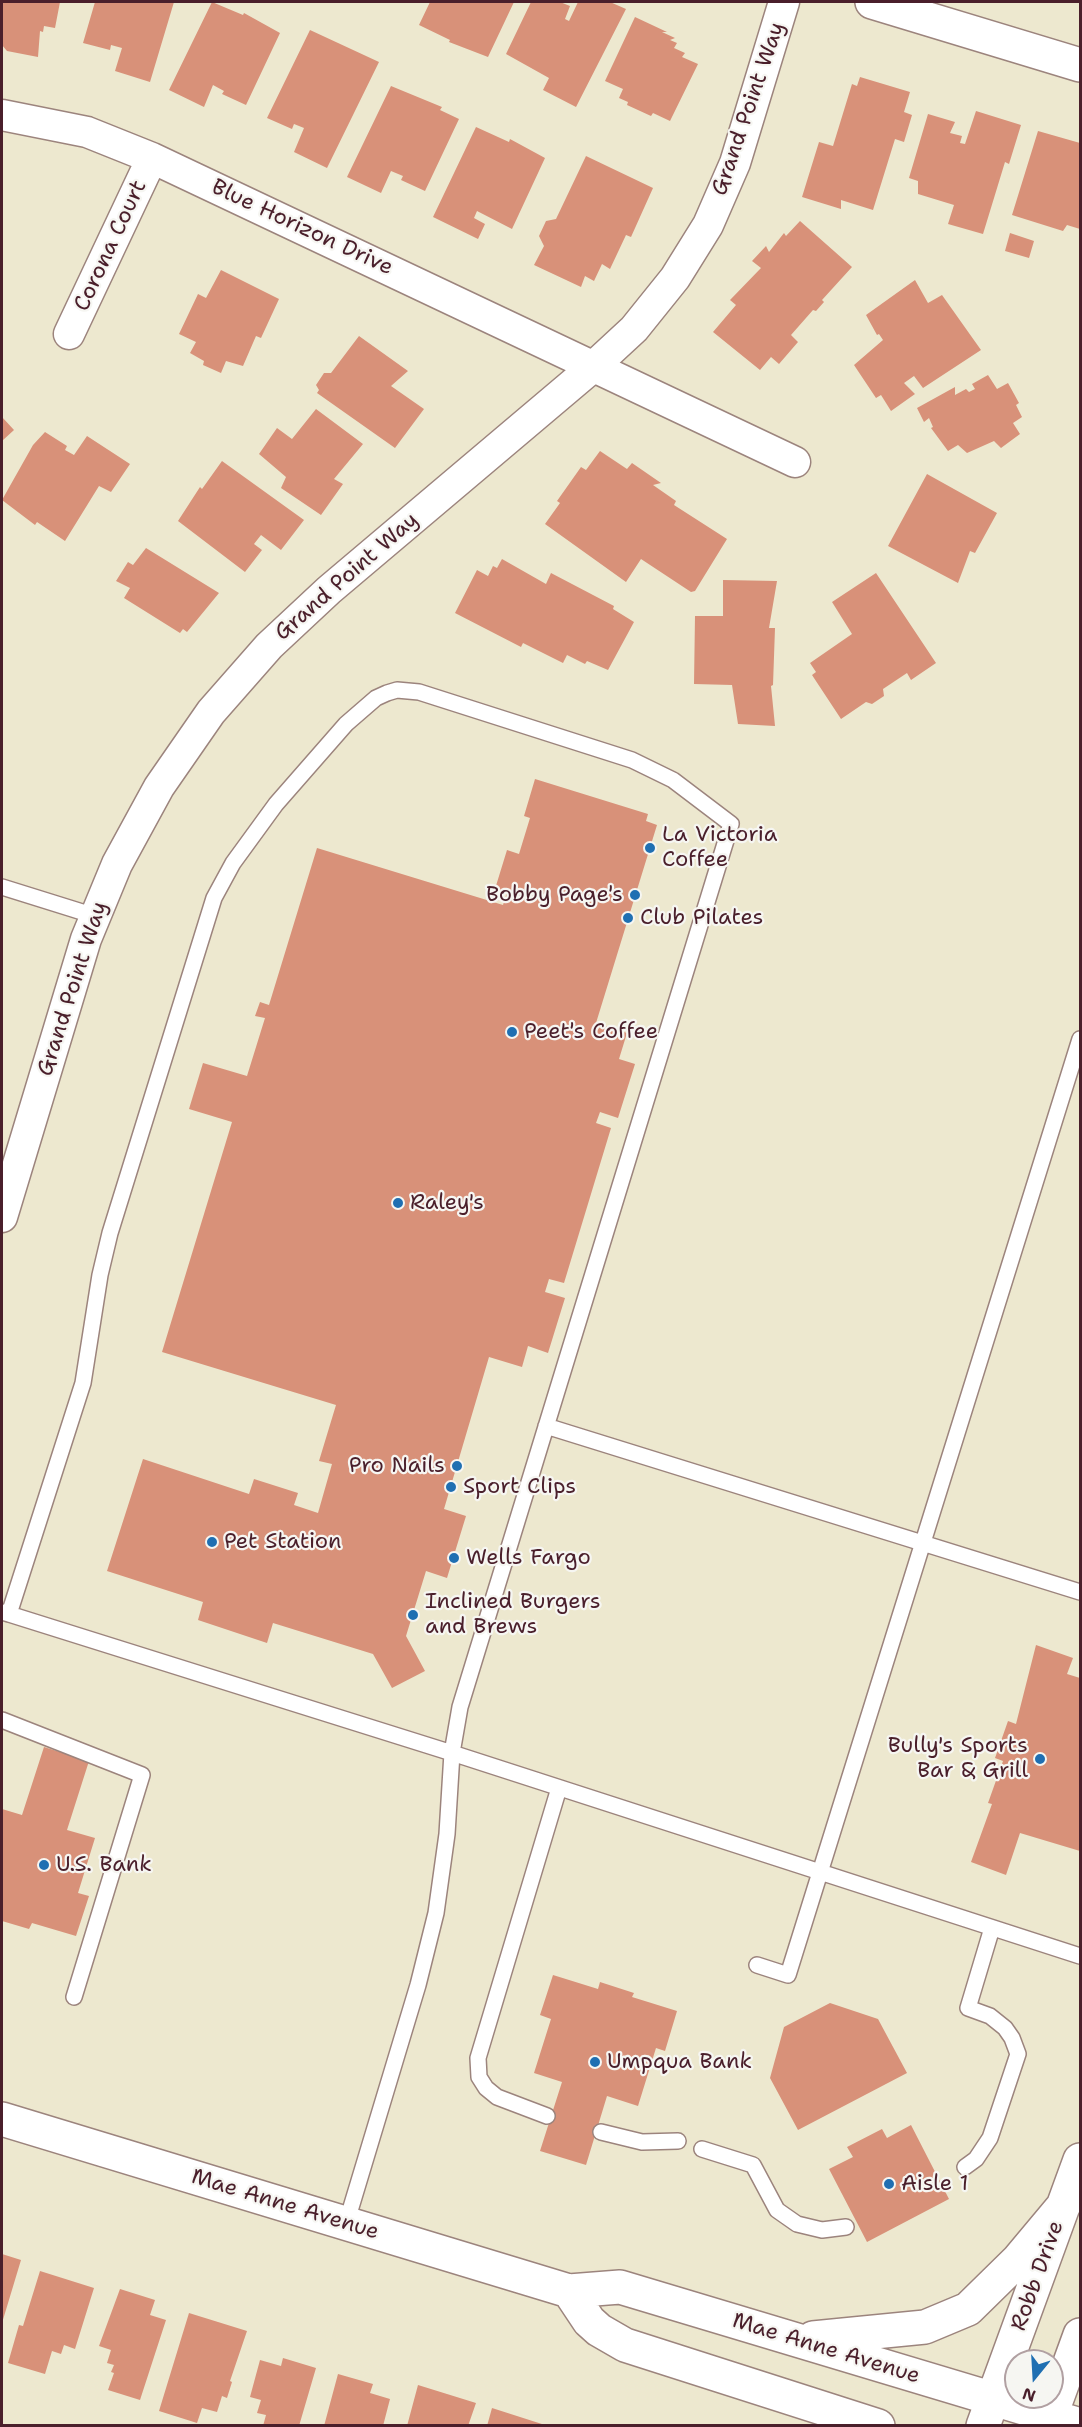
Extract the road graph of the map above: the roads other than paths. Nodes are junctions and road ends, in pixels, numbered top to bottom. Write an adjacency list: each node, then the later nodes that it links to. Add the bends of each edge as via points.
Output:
1 (784, 2): 7 (street, Grand Point Way, via 735,163 708,225 675,279 634,328)
2 (872, 2): 3 (main road)
3 (1080, 65)
4 (2, 115): 5 (street, Blue Horizon Drive, via 87,132)
5 (153, 158): 6 (street, Corona Court); 7 (street, Blue Horizon Drive)
6 (69, 334)
7 (594, 366): 8 (street, Blue Horizon Drive); 10 (street, Grand Point Way, via 329,590 269,646 211,712 159,787 117,864)
8 (795, 462)
9 (2, 887): 10 (lane)
10 (95, 916): 12 (street, Grand Point Way)
11 (1080, 1039): 14 (lane)
12 (2, 1217)
13 (546, 1426): 14 (lane); 16 (lane, via 731,824 673,780 632,760 418,692 397,690 376,698 346,724 276,804 233,862 214,898 110,1233 83,1383); 18 (lane, via 460,1707)
14 (923, 1543): 15 (lane); 20 (lane)
15 (1080, 1592)
16 (5, 1613): 18 (lane)
17 (2, 1720): 24 (lane, via 142,1775)
18 (452, 1754): 19 (lane); 33 (lane, via 447,1834 436,1913)
19 (559, 1788): 20 (lane); 25 (lane, via 478,2058 479,2077 497,2097)
20 (820, 1872): 21 (lane); 23 (lane, via 788,1975)
21 (992, 1928): 22 (lane); 31 (lane, via 968,2008 990,2016 1012,2038 1018,2054 990,2138 976,2159)
22 (1080, 1956)
23 (758, 1965)
24 (74, 1997)
25 (547, 2116)
26 (2, 2119): 33 (main road, Mae Anne Avenue)
27 (601, 2132): 28 (lane, via 642,2142)
28 (678, 2141)
29 (702, 2149): 34 (lane, via 753,2165 777,2210 786,2218 822,2230)
30 (1080, 2160): 32 (main road, Robb Drive)
31 (964, 2167)
32 (1064, 2205): 37 (main road, via 981,2299 948,2320 900,2332); 39 (main road, Robb Drive)
33 (346, 2224): 35 (main road, Mae Anne Avenue)
34 (846, 2226)
35 (569, 2291): 37 (main road, Mae Anne Avenue, via 620,2287); 38 (main road, via 589,2321 618,2342)
36 (1080, 2335): 40 (main road)
37 (792, 2340): 39 (main road, Mae Anne Avenue)
38 (762, 2389): 41 (main road); 42 (main road)
39 (988, 2412): 40 (main road, Mae Anne Avenue)
40 (1059, 2422)
41 (804, 2426)
42 (878, 2426)

